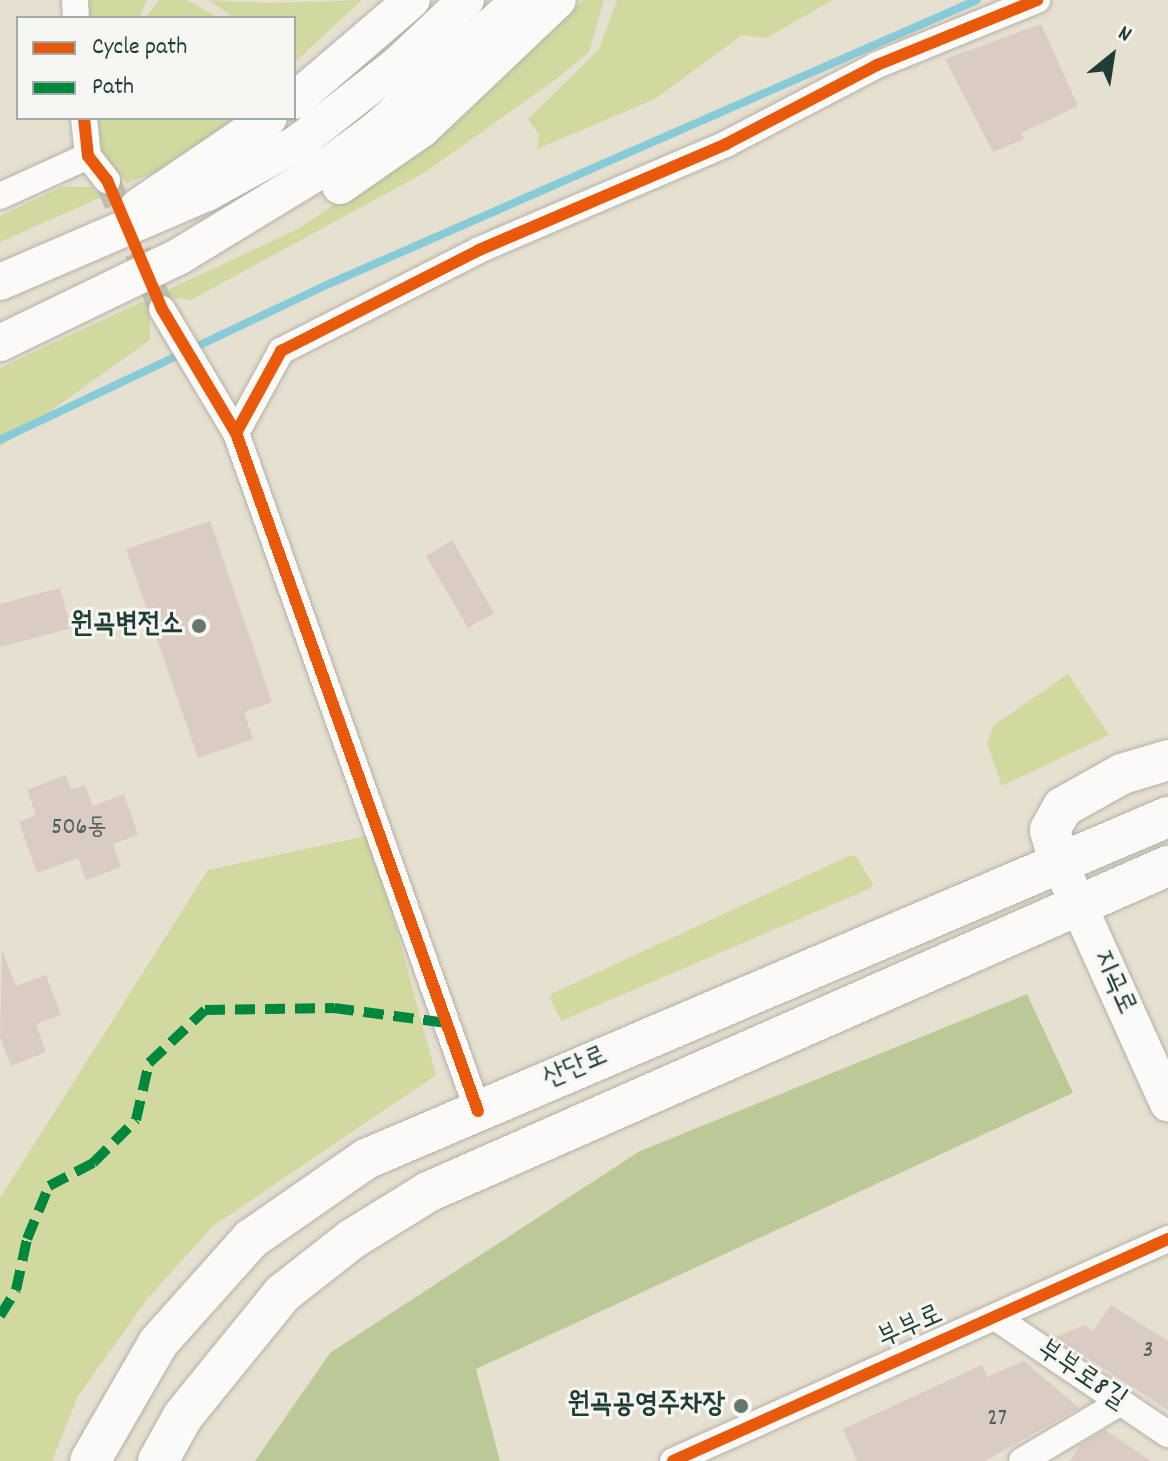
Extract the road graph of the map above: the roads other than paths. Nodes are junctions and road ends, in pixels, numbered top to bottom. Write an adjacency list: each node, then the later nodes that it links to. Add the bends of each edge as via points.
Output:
1 (412, 0): 6 (main road)
2 (466, 0): 12 (main road, via 396,66 298,143 207,193)
3 (520, 0): 13 (main road, via 356,145)
4 (558, 0): 13 (main road, via 422,129 341,186 276,224)
5 (1037, 0): 17 (street, via 877,65 726,144 479,250 281,351)
6 (296, 99)
7 (84, 120): 9 (street)
8 (266, 120): 12 (main road)
9 (88, 156): 10 (street); 11 (street)
10 (107, 180)
11 (0, 196)
12 (93, 241): 14 (main road)
13 (178, 257): 16 (main road)
14 (0, 282)
15 (166, 317): 17 (street)
16 (0, 343)
17 (236, 433): 24 (street)
18 (1168, 760): 20 (main road, via 1122,774 1063,807 1050,830)
19 (1168, 817): 20 (main road, 산단로)
20 (1059, 862): 22 (main road, 지곡로); 24 (main road, 산단로)
21 (1168, 866): 22 (main road, 산단로)
22 (1079, 908): 23 (main road, 지곡로); 30 (main road, 산단로, via 428,1192 352,1239 282,1294 183,1416)
23 (1168, 1103)
24 (478, 1111): 29 (main road, 산단로, via 366,1159 251,1239 158,1343)
25 (1168, 1239): 26 (street, 부부로)
26 (995, 1317): 27 (street, 부부로8길); 31 (street, 부부로)
27 (1121, 1402): 28 (street, 부부로8길); 32 (street)
28 (1168, 1434)
29 (90, 1461)
30 (158, 1461)
31 (673, 1461)
32 (1022, 1461)

